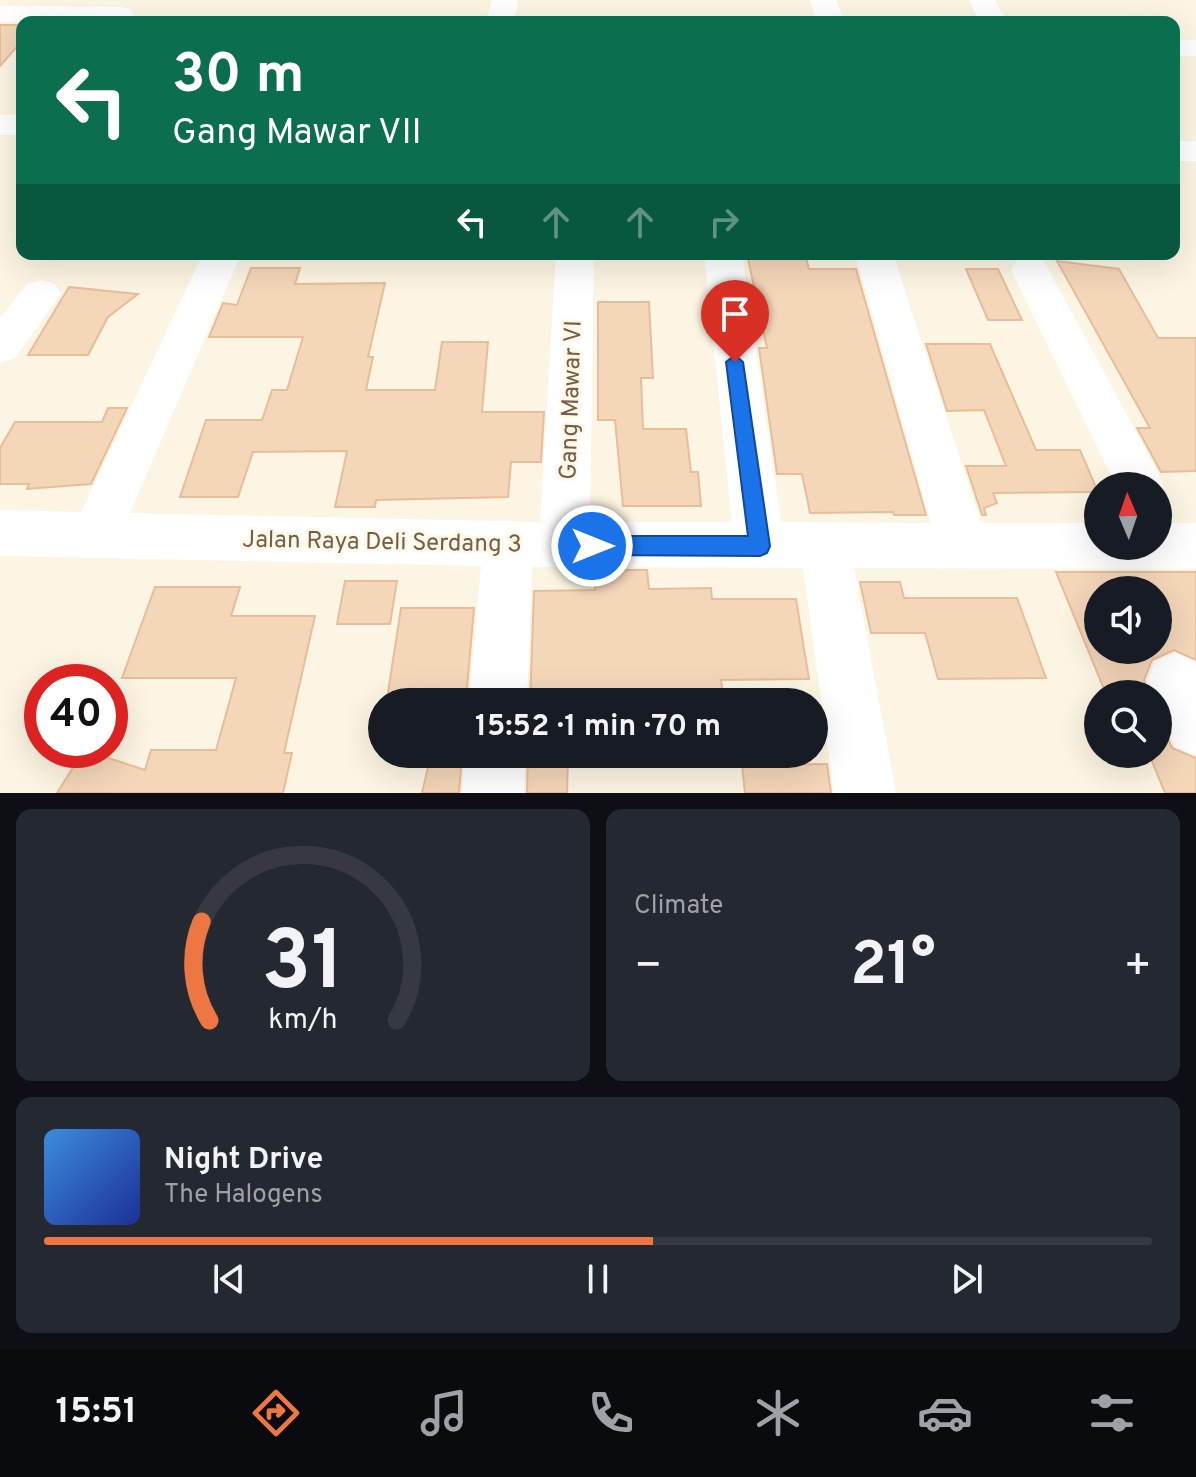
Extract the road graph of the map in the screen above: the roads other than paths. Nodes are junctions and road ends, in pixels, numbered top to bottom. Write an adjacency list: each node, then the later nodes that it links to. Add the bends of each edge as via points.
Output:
1 (123, 12): 2 (street)
2 (0, 14)
3 (219, 260): 12 (street)
4 (575, 260): 15 (street, Gang Mawar VI)
5 (724, 260): 16 (street)
6 (876, 260): 17 (street)
7 (1030, 270): 10 (street)
8 (41, 294): 9 (street)
9 (0, 347)
10 (1133, 472)
11 (0, 533): 12 (street, Jalan Raya Deli Serdang 3)
12 (96, 535): 14 (street, Jalan Raya Deli Serdang 3)
13 (1175, 538): 17 (street, Jalan Raya Deli Serdang 3)
14 (508, 544): 15 (street, Jalan Raya Deli Serdang 3); 19 (street)
15 (564, 545): 16 (street, Jalan Raya Deli Serdang 3)
16 (760, 546): 18 (street, Jalan Raya Deli Serdang 3)
17 (963, 546): 18 (street, Jalan Raya Deli Serdang 3)
18 (825, 547): 22 (street)
19 (499, 688)
20 (494, 768): 21 (street)
21 (493, 793)
22 (865, 793)

